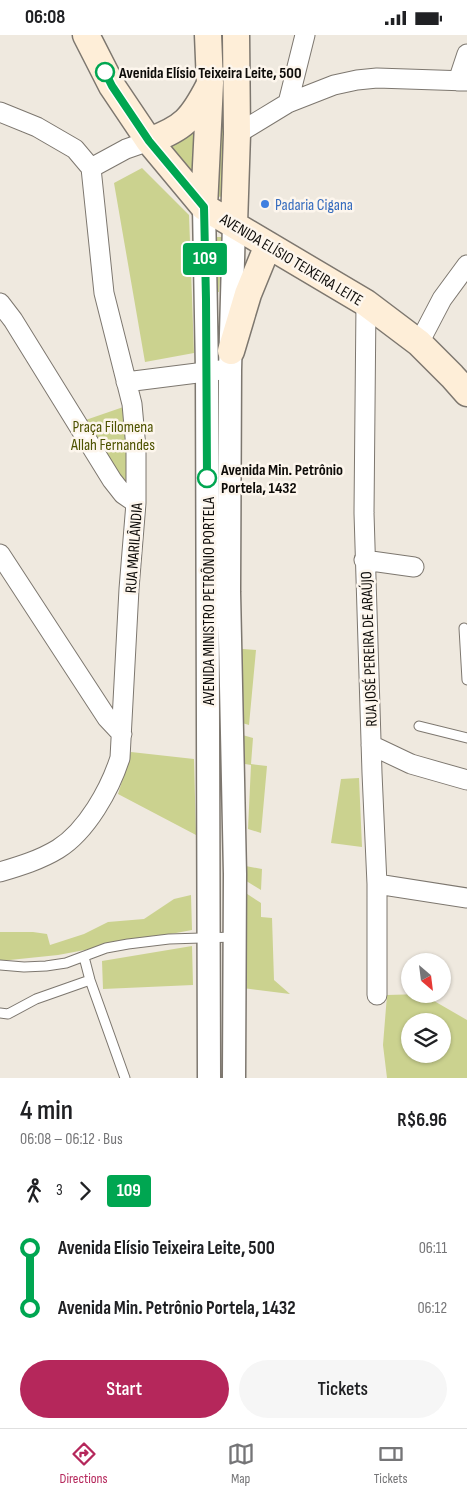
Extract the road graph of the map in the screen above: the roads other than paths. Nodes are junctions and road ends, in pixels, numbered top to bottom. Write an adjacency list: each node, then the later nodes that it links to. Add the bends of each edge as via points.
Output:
1 (86, 35): 11 (main road, AVENIDA ELÍSIO TEIXEIRA LEITE, via 112,86)
2 (208, 35): 7 (main road, AVENIDA MINISTRO PETRÔNIO PORTELA)
3 (236, 35): 10 (main road, AVENIDA MINISTRO PETRÔNIO PORTELA)
4 (305, 35): 8 (street)
5 (467, 54): 6 (street)
6 (462, 81): 8 (street, via 357,80 334,85)
7 (210, 83): 11 (main road, via 192,116 170,132); 13 (main road, AVENIDA MINISTRO PETRÔNIO PORTELA)
8 (288, 103): 10 (street)
9 (0, 112): 12 (street, via 37,127 75,149)
10 (237, 134): 14 (main road, AVENIDA MINISTRO PETRÔNIO PORTELA)
11 (149, 141): 12 (street); 13 (main road, AVENIDA ELÍSIO TEIXEIRA LEITE)
12 (91, 168): 22 (street, RUA MARILÂNDIA, via 104,293)
13 (204, 207): 14 (main road, AVENIDA ELÍSIO TEIXEIRA LEITE); 21 (street, AVENIDA MINISTRO PETRÔNIO PORTELA)
14 (234, 224): 15 (main road, AVENIDA ELÍSIO TEIXEIRA LEITE); 20 (street, AVENIDA MINISTRO PETRÔNIO PORTELA)
15 (268, 245): 18 (main road, AVENIDA ELÍSIO TEIXEIRA LEITE); 20 (main road, via 248,294)
16 (467, 265): 19 (street, via 442,299)
17 (0, 303): 24 (street, via 112,480)
18 (366, 303): 19 (main road, AVENIDA ELÍSIO TEIXEIRA LEITE); 26 (street, RUA JOSÉ PEREIRA DE ARAÚJO)
19 (419, 343): 23 (main road, AVENIDA ELÍSIO TEIXEIRA LEITE)
20 (230, 360): 21 (street); 38 (street, AVENIDA MINISTRO PETRÔNIO PORTELA, via 229,592)
21 (207, 371): 22 (street); 39 (street, AVENIDA MINISTRO PETRÔNIO PORTELA)
22 (126, 382): 24 (street, RUA MARILÂNDIA, via 135,431)
23 (467, 393)
24 (136, 503): 31 (street, RUA MARILÂNDIA)
25 (0, 554): 31 (street, via 106,718)
26 (364, 560): 27 (street); 33 (street, RUA JOSÉ PEREIRA DE ARAÚJO)
27 (414, 567)
28 (464, 628): 29 (lane)
29 (467, 680)
30 (418, 726): 32 (lane)
31 (122, 734): 35 (street, RUA MARILÂNDIA, via 114,778 78,832 59,849 34,862)
32 (467, 738)
33 (371, 745): 34 (street, via 411,764); 36 (street, RUA JOSÉ PEREIRA DE ARAÚJO)
34 (467, 780)
35 (0, 872)
36 (377, 884): 37 (street); 43 (street, RUA JOSÉ PEREIRA DE ARAÚJO)
37 (467, 898)
38 (235, 937): 39 (lane); 47 (street, AVENIDA MINISTRO PETRÔNIO PORTELA)
39 (209, 938): 40 (lane, via 128,944); 46 (street, AVENIDA MINISTRO PETRÔNIO PORTELA)
40 (84, 957): 41 (lane, via 46,966); 42 (lane)
41 (0, 965)
42 (90, 980): 44 (lane, via 36,999 8,1014); 45 (lane)
43 (376, 995)
44 (0, 1013)
45 (125, 1078)
46 (210, 1078)
47 (234, 1078)

